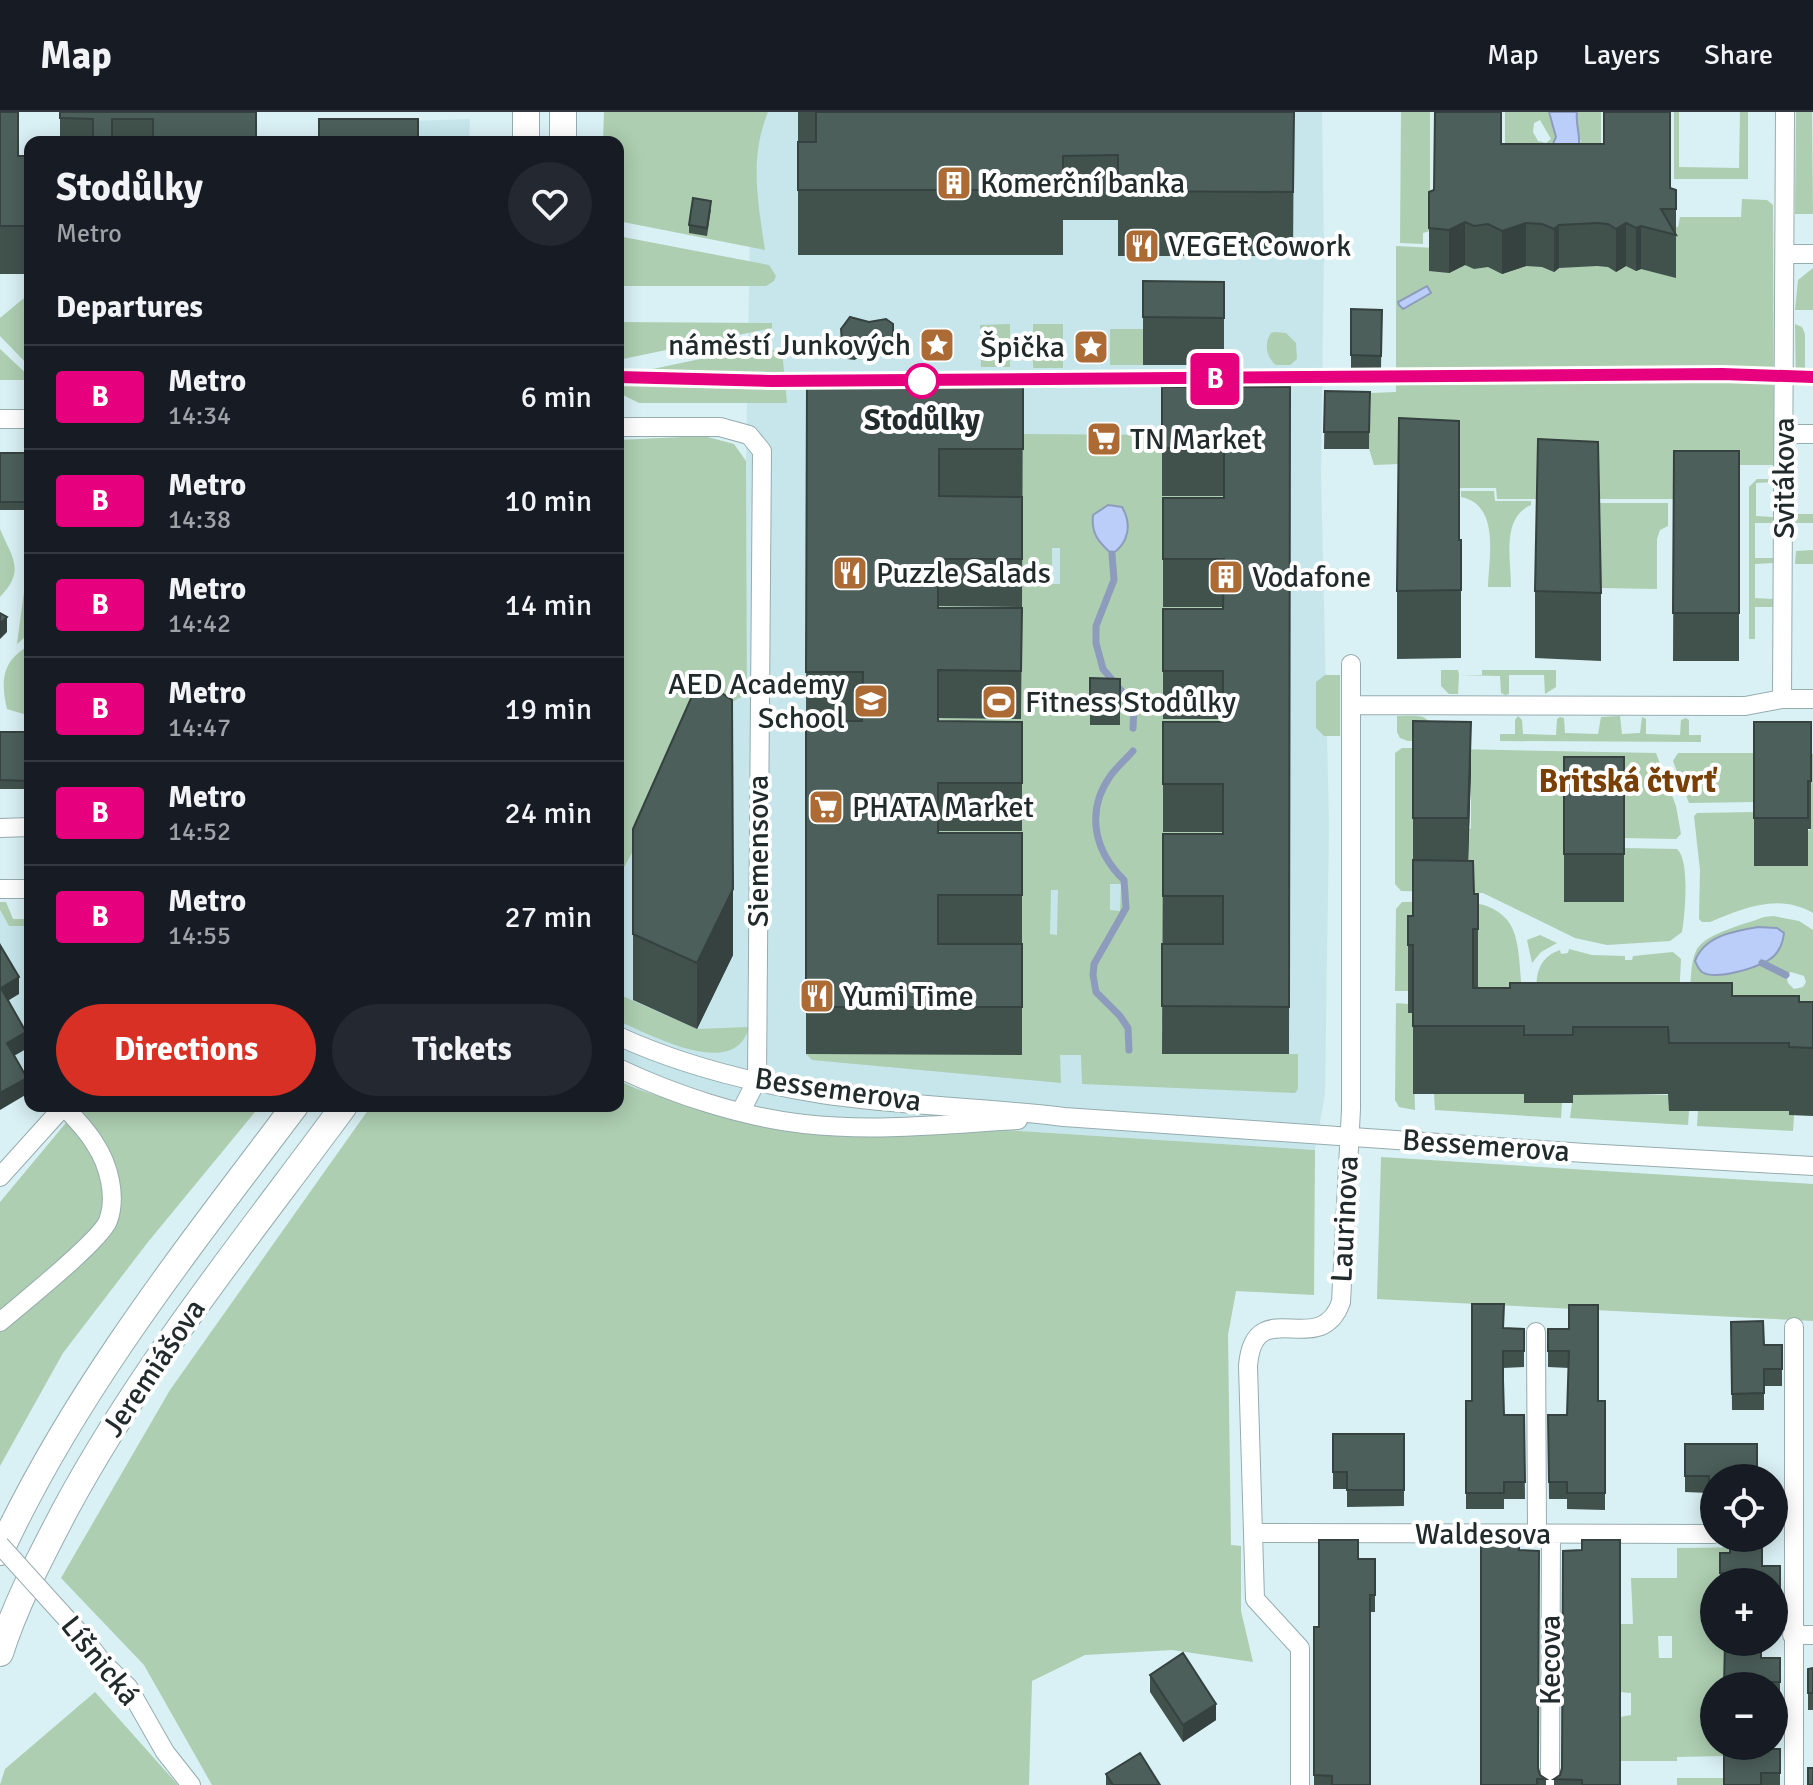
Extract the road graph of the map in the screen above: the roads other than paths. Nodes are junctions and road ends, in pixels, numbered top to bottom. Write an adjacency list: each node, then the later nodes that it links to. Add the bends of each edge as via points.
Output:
1 (526, 112): 4 (main road)
2 (563, 112): 5 (main road)
3 (1785, 112): 6 (street, Svitákova)
4 (526, 136)
5 (563, 136)
6 (1785, 254): 7 (street); 11 (street, Svitákova)
7 (1813, 254)
8 (0, 419): 9 (street)
9 (24, 419)
10 (624, 427): 23 (street, Siemensova, via 720,427 749,435 762,451)
11 (1784, 434): 12 (street); 14 (street, Svitákova)
12 (1813, 434)
13 (1351, 664): 16 (street, Laurinova)
14 (1782, 699): 15 (street); 16 (street, via 1745,706)
15 (1813, 699)
16 (1351, 705): 30 (street, Laurinova)
17 (24, 827): 18 (street)
18 (0, 828)
19 (0, 889): 20 (street)
20 (24, 889)
21 (624, 1038): 23 (street, Bessemerova, via 686,1062)
22 (624, 1070): 24 (street, Bessemerova)
23 (757, 1080): 24 (street, Siemensova); 29 (street, Bessemerova, via 822,1094)
24 (741, 1111): 29 (street, Bessemerova, via 856,1128)
25 (59, 1112): 32 (street)
26 (69, 1112): 33 (street, via 102,1158 112,1190 109,1217 105,1227)
27 (291, 1112): 44 (main road, Jeremiášova, via 111,1357 55,1447)
28 (340, 1112): 47 (main road, Jeremiášova, via 143,1378 46,1546)
29 (1064, 1117): 30 (street, Bessemerova)
30 (1350, 1136): 31 (street, Bessemerova); 38 (street, Laurinova, via 1337,1312 1321,1328 1264,1331 1249,1351)
31 (1813, 1166)
32 (0, 1177)
33 (0, 1322)
34 (1794, 1327): 36 (street)
35 (1536, 1332): 39 (street, Kecova)
36 (1793, 1434): 37 (street); 42 (street)
37 (1813, 1434)
38 (1253, 1533): 39 (street, Waldesova); 49 (street, Laurinova, via 1255,1599 1300,1648)
39 (1544, 1534): 40 (street, Waldesova); 50 (street, Kecova)
40 (1700, 1534)
41 (1788, 1534): 42 (street)
42 (1793, 1534): 45 (street)
43 (0, 1545): 48 (street, Líšnická, bridge, via 128,1687 165,1752)
44 (0, 1552)
45 (1792, 1635): 46 (street); 51 (street)
46 (1813, 1635)
47 (0, 1653)
48 (191, 1785)
49 (1300, 1785)
50 (1550, 1785)
51 (1794, 1785)

